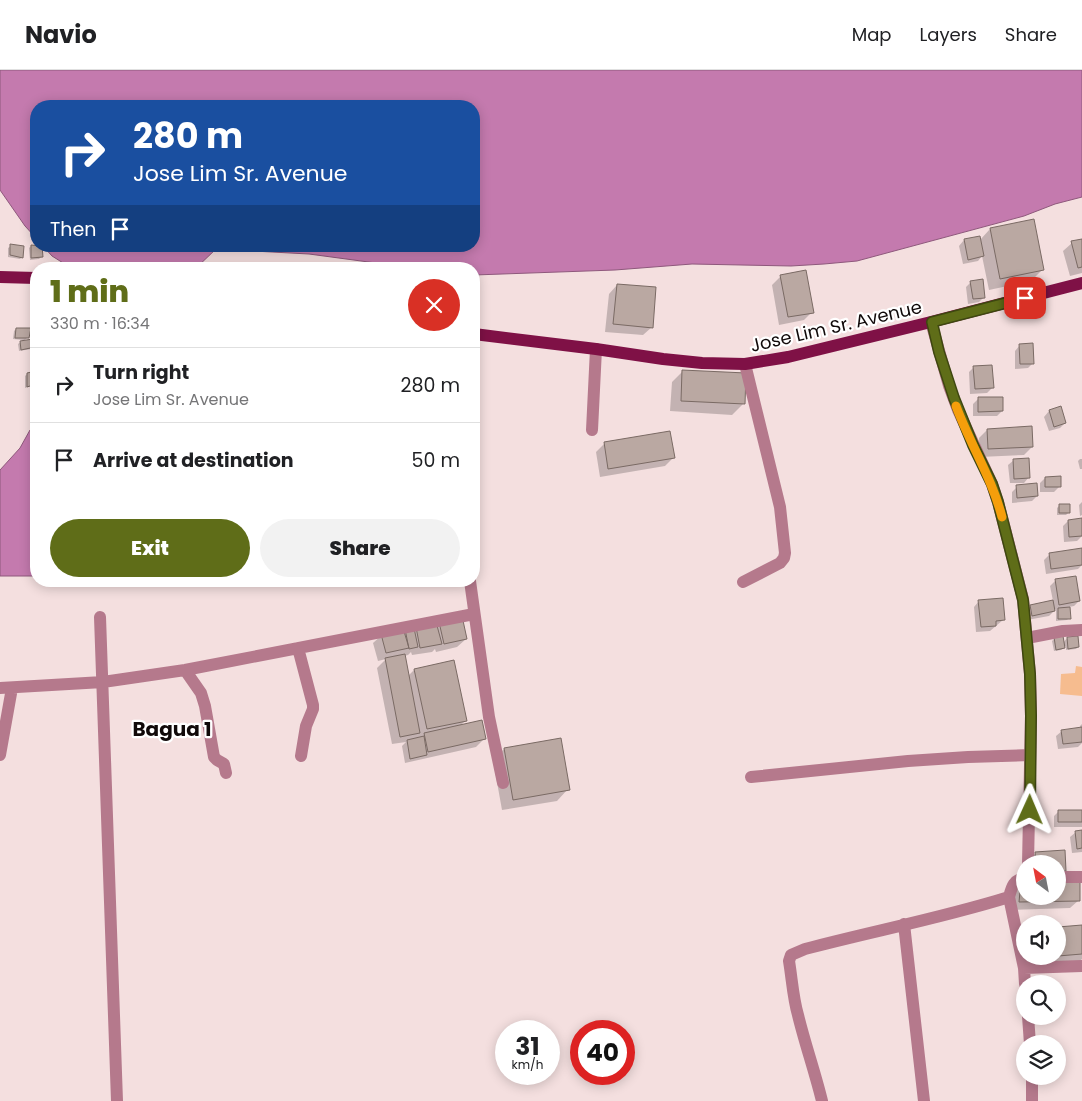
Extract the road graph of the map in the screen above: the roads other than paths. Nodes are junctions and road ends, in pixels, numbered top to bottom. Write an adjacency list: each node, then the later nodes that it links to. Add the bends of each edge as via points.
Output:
1 (0, 277): 2 (main road)
2 (30, 278)
3 (1082, 283): 4 (main road, Jose Lim Sr. Avenue)
4 (932, 322): 7 (main road, Jose Lim Sr. Avenue, via 788,357); 14 (street, via 958,410 998,502 1023,600)
5 (480, 335): 6 (main road, Jose Lim Sr. Avenue)
6 (596, 350): 7 (main road, Jose Lim Sr. Avenue, via 702,364); 8 (street)
7 (745, 364): 9 (street, via 780,507 785,553 776,566)
8 (592, 430)
9 (743, 582)
10 (471, 587): 11 (street)
11 (474, 614): 15 (street); 24 (street, via 489,717)
12 (100, 617): 17 (street)
13 (1082, 630): 14 (street)
14 (1028, 638): 20 (street)
15 (298, 648): 16 (street); 21 (street, via 314,705 306,726)
16 (185, 670): 17 (street); 22 (street, via 201,693 214,756 224,764)
17 (102, 682): 18 (street); 35 (street)
18 (6, 688): 19 (street)
19 (0, 755)
20 (1030, 755): 23 (street, via 908,761); 25 (street)
21 (301, 756)
22 (226, 773)
23 (752, 777)
24 (503, 783)
25 (1028, 855)
26 (1066, 877): 27 (street)
27 (1082, 877)
28 (1016, 881): 29 (street)
29 (1009, 897): 30 (street); 32 (street)
30 (904, 924): 36 (street, via 805,949 790,958 797,1014); 37 (street)
31 (1082, 966): 32 (street)
32 (1024, 968): 33 (street)
33 (1024, 975)
34 (1032, 1085): 38 (street)
35 (117, 1101)
36 (822, 1101)
37 (924, 1101)
38 (1032, 1101)

